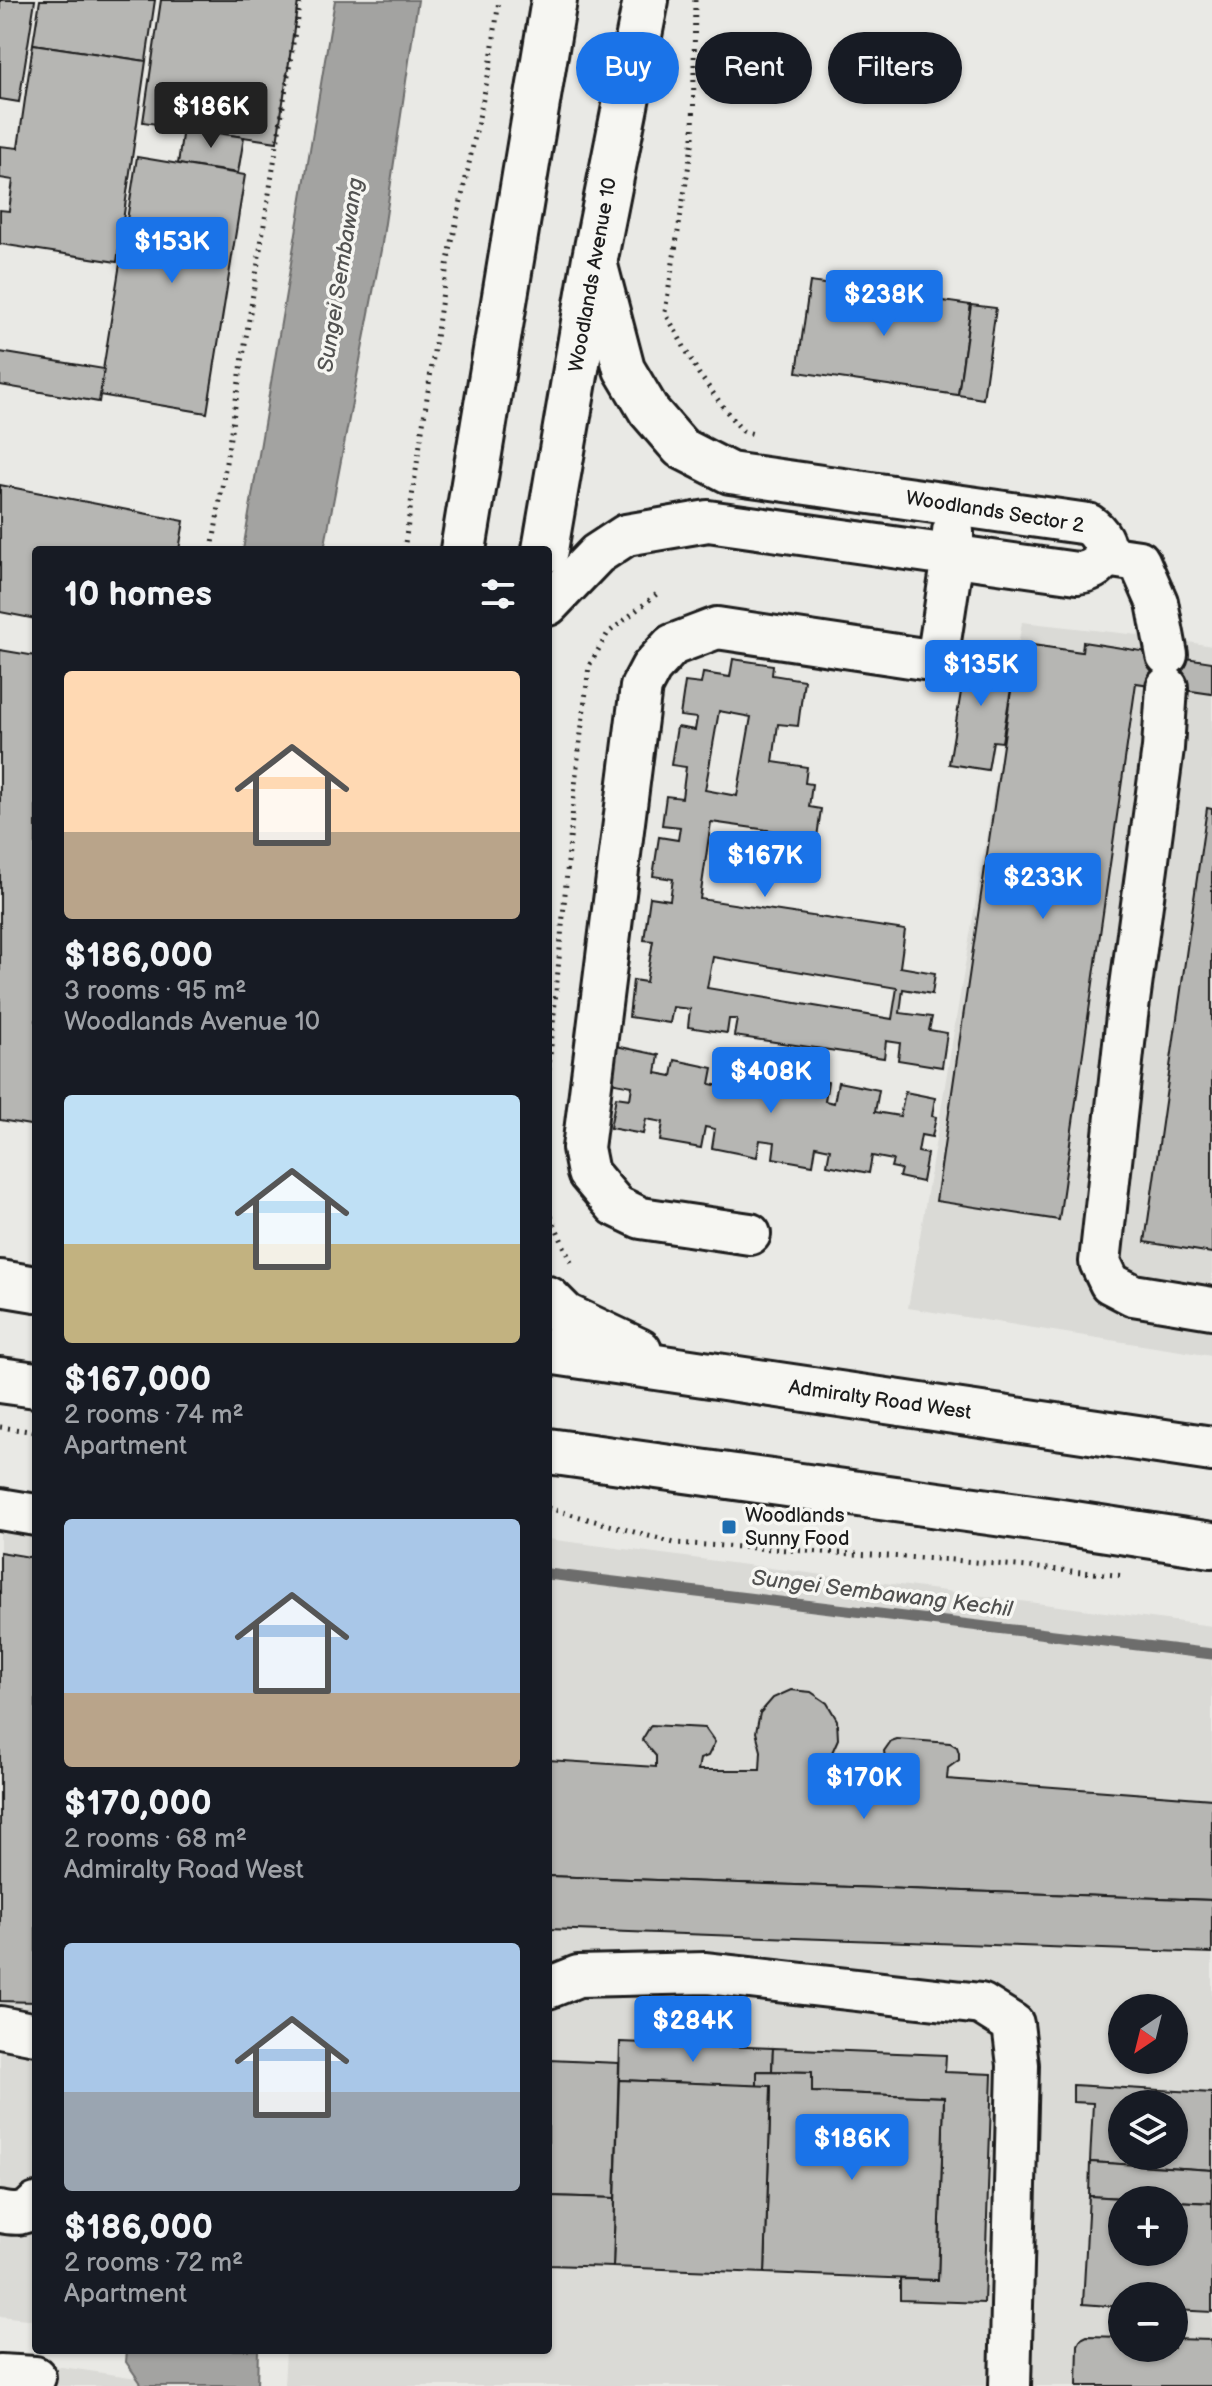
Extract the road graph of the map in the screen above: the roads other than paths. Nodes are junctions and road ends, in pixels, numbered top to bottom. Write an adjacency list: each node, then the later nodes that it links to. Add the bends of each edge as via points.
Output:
1 (554, 0): 5 (main road)
2 (646, 0): 3 (main road, Woodlands Avenue 10)
3 (595, 258): 4 (street, Woodlands Sector 2, via 624,369 649,411 681,448 730,473); 6 (main road, Woodlands Avenue 10)
4 (924, 499): 7 (street, via 949,521); 8 (street, Woodlands Sector 2, via 1088,524 1098,531)
5 (464, 546)
6 (546, 546)
7 (953, 556): 8 (street, Woodlands Sector 2, via 1077,573 1088,572); 9 (street, Woodlands Sector 2, via 708,521 626,535 597,554); 10 (street, via 937,661 717,628 672,645 641,687 583,1148 588,1173 616,1206 641,1218)
8 (1105, 556): 14 (street, via 1139,561 1157,602 1167,671 1163,748 1100,1262 1110,1283 1133,1295)
9 (552, 601)
10 (750, 1234)
11 (0, 1283): 13 (main road)
12 (561, 1286): 16 (main road, via 565,1316)
13 (32, 1288)
14 (1212, 1308)
15 (552, 1352): 16 (main road, Admiralty Road West)
16 (681, 1370): 19 (main road, Admiralty Road West)
17 (0, 1380): 18 (main road)
18 (32, 1384)
19 (1212, 1449)
20 (552, 1452): 23 (main road)
21 (0, 1509): 22 (street)
22 (32, 1514)
23 (1212, 1545)
24 (552, 1986): 29 (street, via 578,1976 706,1973 981,2004 1013,2024 1018,2065)
25 (0, 2027): 26 (street)
26 (32, 2033)
27 (32, 2208): 28 (street, via 18,2216)
28 (0, 2212)
29 (1010, 2386)

